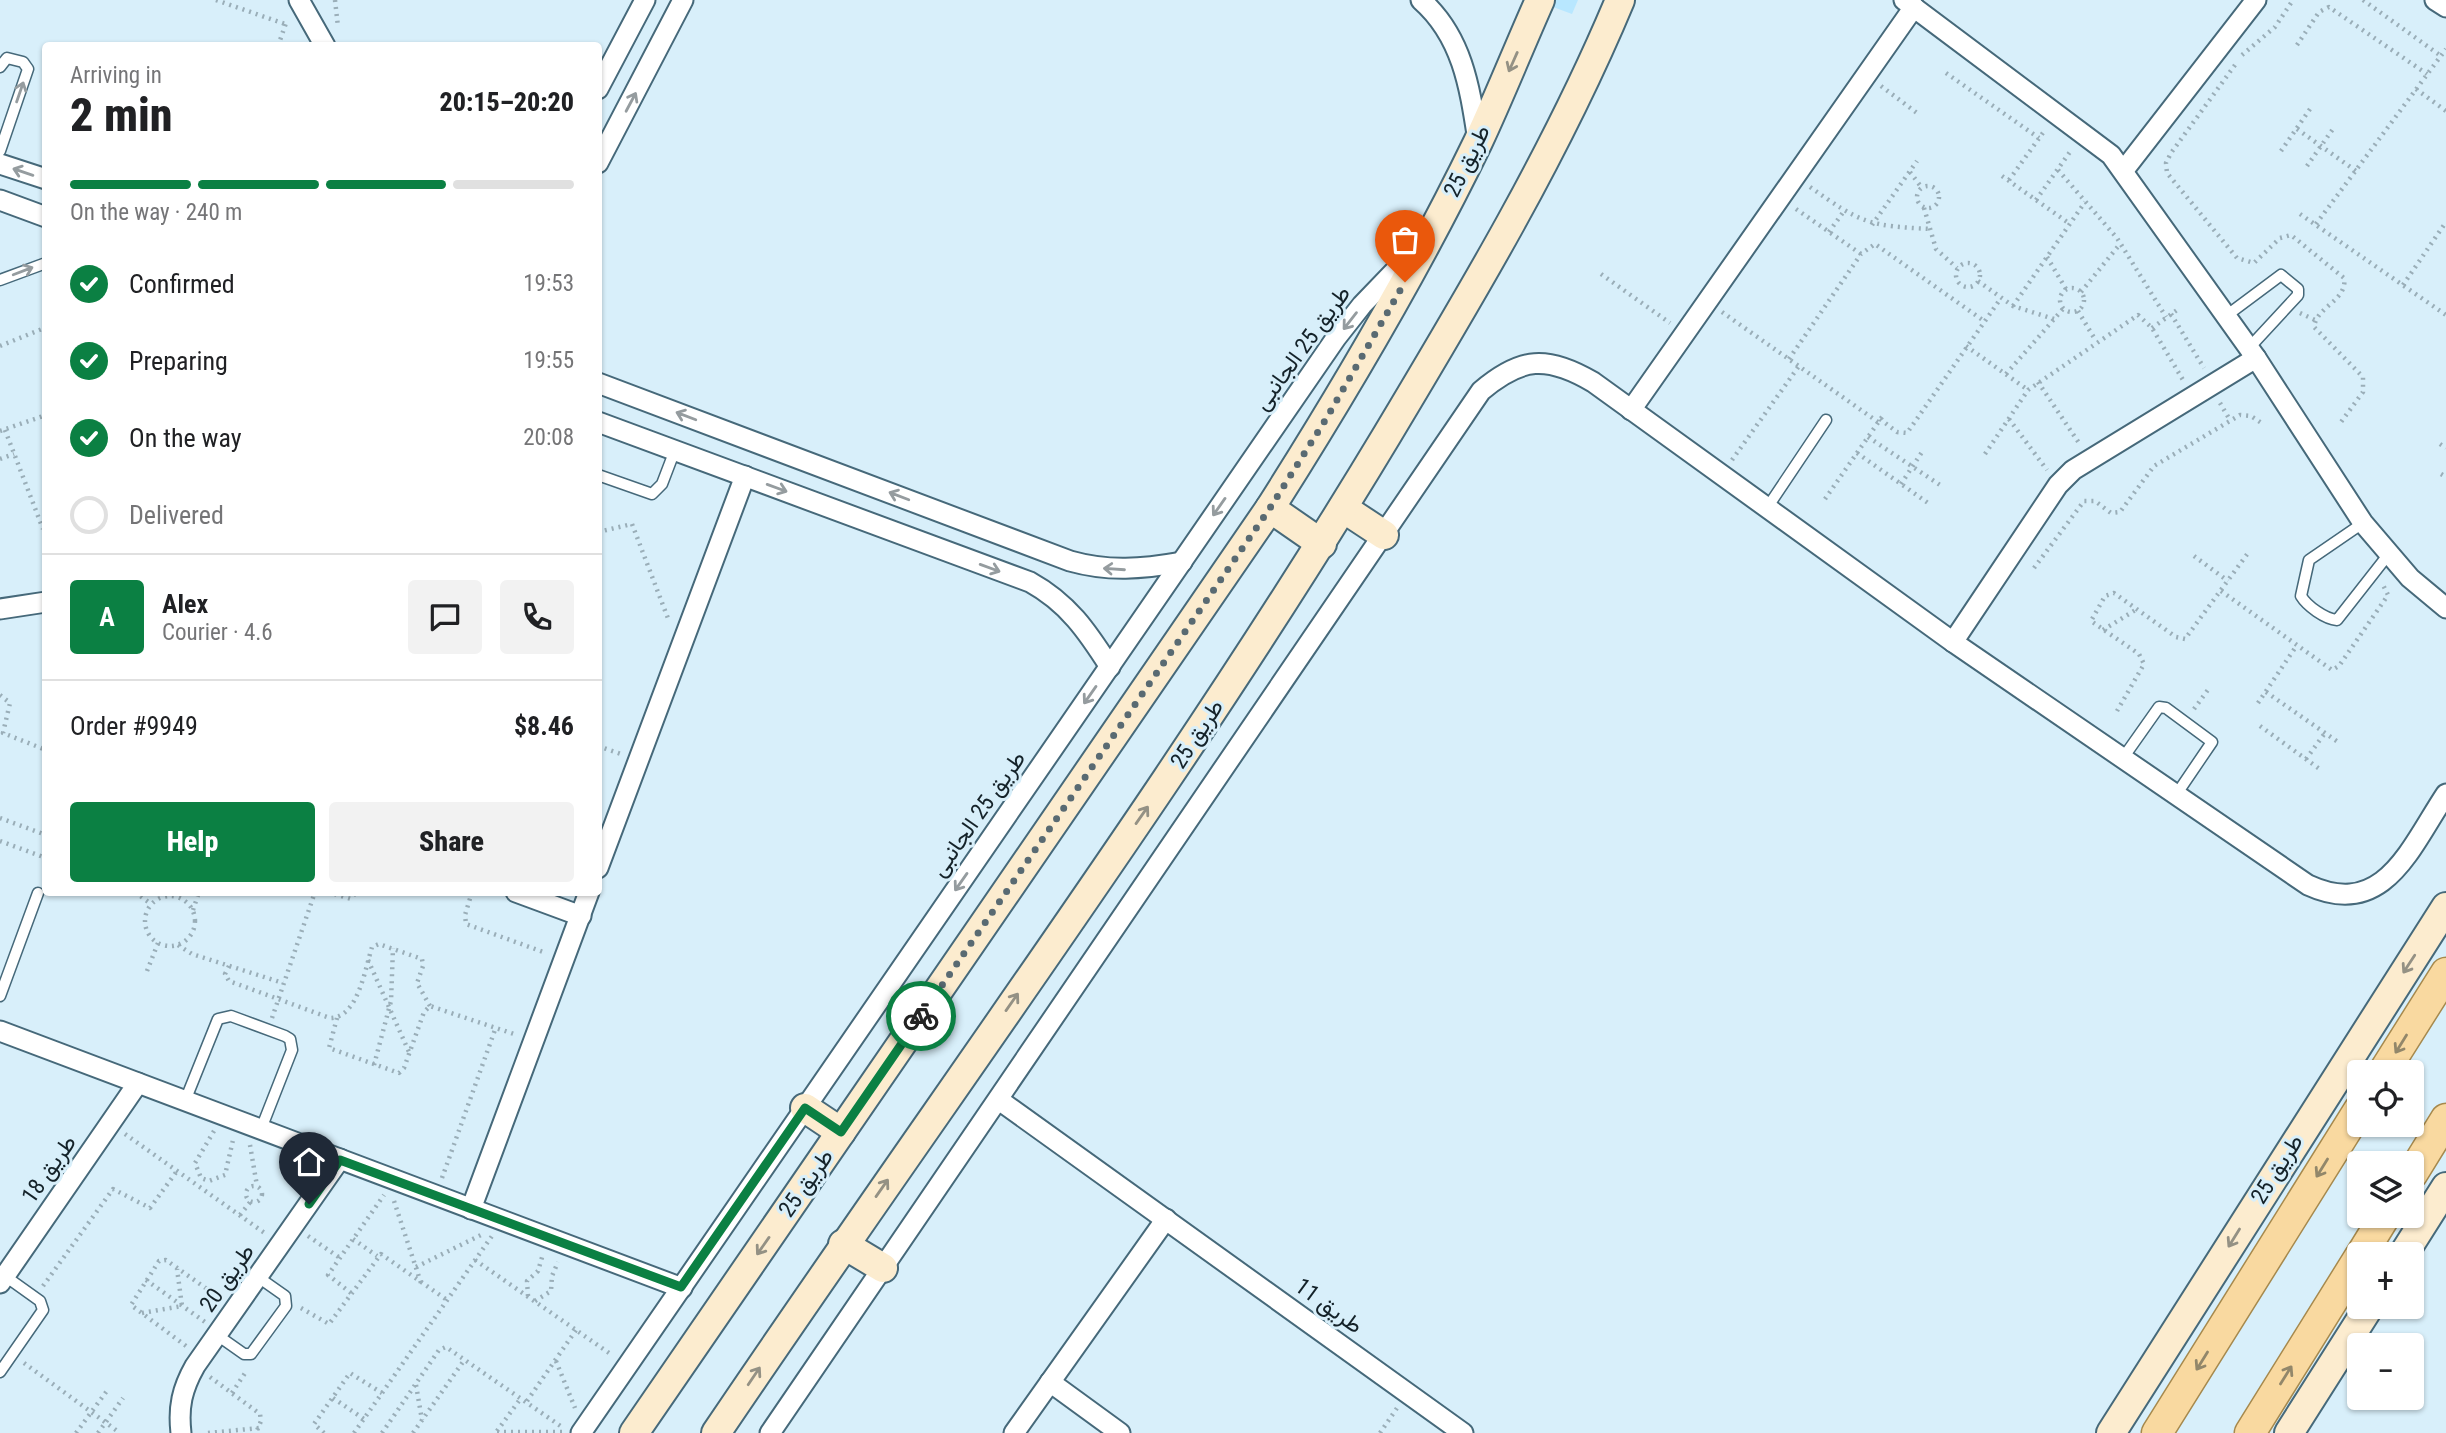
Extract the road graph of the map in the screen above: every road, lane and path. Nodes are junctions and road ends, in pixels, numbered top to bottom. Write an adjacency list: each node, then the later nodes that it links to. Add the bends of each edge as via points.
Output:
1 (216, 0): 14 (path)
2 (299, 0): 15 (street)
3 (645, 0): 23 (street)
4 (683, 0): 37 (street, one-way to 4)
5 (1421, 0): 33 (street, via 1457,46 1470,86)
6 (1540, 0): 33 (street, طريق 25, one-way to 33)
7 (1620, 0): 131 (street, طريق 25, via 1555,139)
8 (2256, 0): 42 (street)
9 (2294, 0): 107 (path, via 2275,27 2241,56 2171,153 2167,173 2237,258 2253,263 2280,238 2291,235 2344,278 2342,292 2315,320 2314,327 2363,377 2363,392)
10 (2363, 0): 18 (path)
11 (2435, 0): 13 (street)
12 (1909, 4): 22 (street); 28 (street)
13 (2446, 7)
14 (285, 24)
15 (323, 42)
16 (2297, 45): 21 (path, via 2319,12 2329,7)
17 (2446, 49): 18 (path)
18 (2441, 56): 21 (path)
19 (0, 67): 35 (lane, one-way to 19, via 28,69 23,62 7,58)
20 (1946, 73): 32 (path)
21 (2427, 74): 24 (path)
22 (1866, 75): 27 (path); 45 (street)
23 (602, 81)
24 (2417, 89): 26 (path); 44 (path)
25 (2311, 109): 30 (path)
26 (2446, 111)
27 (1917, 113)
28 (2057, 113): 31 (street); 32 (path)
29 (2335, 126): 34 (path)
30 (2297, 129): 34 (path); 36 (path)
31 (2084, 133): 41 (path); 42 (street)
32 (2039, 138): 48 (path)
33 (1478, 141): 64 (street, طريق 25)
34 (2321, 146): 40 (path); 44 (path)
35 (0, 151)
36 (2281, 151)
37 (602, 155)
38 (1917, 161): 43 (path)
39 (0, 164): 47 (street, one-way to 39)
40 (2307, 166)
41 (2058, 170): 52 (path); 53 (path)
42 (2124, 170): 84 (street)
43 (1909, 172): 49 (path); 61 (path)
44 (2356, 172): 60 (path)
45 (1795, 176): 50 (street); 55 (path)
46 (2002, 176): 48 (path)
47 (42, 178)
48 (2009, 180): 52 (path)
49 (1922, 188): 54 (path, via 1918,201); 54 (path, via 1933,188 1939,196 1935,206)
50 (1780, 198): 63 (path); 77 (street)
51 (0, 200): 57 (street)
52 (2036, 200): 59 (path)
53 (2085, 202): 59 (path); 65 (path)
54 (1924, 208): 62 (path)
55 (1844, 211): 61 (path); 63 (path)
56 (2300, 214): 60 (path)
57 (42, 216)
58 (2446, 222): 73 (path)
59 (2070, 224): 67 (path)
60 (2315, 224): 73 (path)
61 (1872, 225): 62 (path)
62 (1931, 229): 69 (path, via 1939,253)
63 (1829, 232): 66 (path)
64 (1430, 235): 130 (street, طريق 25); 141 (street, طريق 25 الجانبى, one-way to 141, via 1343,330)
65 (2120, 244): 75 (path); 83 (path)
66 (1861, 254): 86 (path, via 1869,245 1881,246); 94 (path)
67 (2048, 257): 74 (path); 78 (path)
68 (42, 264): 71 (lane, one-way to 68)
69 (1958, 268): 72 (path, via 1975,264); 72 (path, via 1955,274 1961,285 1973,286)
70 (1601, 274): 89 (path)
71 (0, 280)
72 (1978, 281): 76 (path)
73 (2403, 285): 82 (path)
74 (2066, 289): 75 (path); 79 (path, via 2059,299)
75 (2081, 292): 81 (path, via 2084,302)
76 (2001, 298): 78 (path); 86 (path)
77 (1707, 302): 89 (street); 94 (path)
78 (2012, 306): 85 (path)
79 (2063, 309): 81 (path); 85 (path)
80 (2177, 310): 83 (path)
81 (2078, 311): 90 (path)
82 (2446, 315)
83 (2169, 316): 87 (path); 98 (path)
84 (2226, 316): 93 (street); 93 (lane, via 2281,275 2298,289)
85 (2054, 319): 96 (path)
86 (1984, 321): 92 (path)
87 (2152, 328): 90 (path, via 2138,315); 101 (path)
88 (42, 330): 91 (path)
89 (1685, 333): 102 (street)
90 (2096, 341): 97 (path)
91 (0, 346)
92 (1966, 346): 96 (path); 104 (path, via 1907,433 1897,432)
93 (2253, 353): 98 (street); 133 (street)
94 (1789, 359): 95 (path)
95 (1799, 366): 104 (path); 122 (path)
96 (2006, 374): 100 (path)
97 (2038, 382): 100 (path); 119 (path)
98 (2214, 383): 101 (street)
99 (602, 385): 141 (street, one-way to 99, via 1135,570 1070,561)
100 (2028, 390): 105 (path)
101 (2193, 396): 119 (street)
102 (1631, 410): 122 (street); 136 (street, via 1566,366 1535,362 1505,371 1481,391)
103 (42, 416): 110 (path)
104 (1880, 418): 111 (path)
105 (2009, 419): 118 (path); 127 (path)
106 (1826, 421): 132 (lane)
107 (2341, 422)
108 (602, 423): 114 (street)
109 (2263, 424): 142 (path, via 2240,415 2161,461 2120,512 2111,513 2095,501 2084,501)
110 (2, 430): 117 (path)
111 (1868, 437): 116 (path); 121 (path)
112 (2440, 444): 113 (path)
113 (2446, 448)
114 (675, 450): 123 (lane, via 662,484 652,494); 124 (street)
115 (1923, 452): 121 (path)
116 (1857, 453): 125 (path); 128 (path)
117 (14, 454): 120 (path); 134 (path)
118 (1985, 454)
119 (2090, 458): 127 (street)
120 (0, 459)
121 (1913, 467): 125 (path); 126 (path)
122 (1721, 475): 132 (street)
123 (602, 476)
124 (745, 476): 151 (street); 152 (street, one-way to 152, via 1030,582 1073,612)
125 (1900, 484): 129 (path)
126 (1940, 485)
127 (2058, 485): 149 (street)
128 (1825, 499)
129 (1928, 503)
130 (1270, 508): 137 (street); 215 (street, طريق 25)
131 (1343, 508): 136 (street); 137 (street, طريق 25)
132 (1767, 508): 149 (street)
133 (2363, 523): 139 (street); 139 (lane, via 2309,560 2301,596 2304,601 2337,620)
134 (42, 526)
135 (602, 531): 151 (path, via 632,524)
136 (1384, 535): 208 (street)
137 (1322, 544): 233 (street, طريق 25, one-way to 137, via 1160,789)
138 (2248, 552): 143 (path)
139 (2388, 555): 145 (street)
140 (2193, 556): 143 (path)
141 (1182, 562): 152 (street, طريق 25 الجانبى)
142 (2034, 568)
143 (2228, 581): 147 (path, via 2185,639)
144 (42, 602): 146 (street)
145 (2446, 608)
146 (0, 609)
147 (2137, 609): 148 (path); 148 (path, via 2114,593 2107,594 2090,617)
148 (2103, 630): 157 (path, via 2139,654 2144,664)
149 (1953, 642): 163 (street)
150 (2297, 645): 154 (path)
151 (680, 650): 172 (street)
152 (1110, 667): 210 (street, طريق 25 الجانبى, one-way to 210)
153 (2210, 687): 158 (path)
154 (2266, 692): 156 (path); 160 (path)
155 (0, 695): 162 (path, via 9,703 3,733)
156 (2258, 704)
157 (2117, 711)
158 (2185, 721): 163 (lane, via 2159,707); 167 (lane, via 2212,742)
159 (2260, 726): 164 (path)
160 (2325, 733): 161 (path); 164 (path)
161 (2338, 743)
162 (42, 748)
163 (2123, 758): 167 (street)
164 (2306, 759): 165 (path)
165 (2321, 770)
166 (2446, 794): 167 (street, via 2393,874 2375,889 2352,896 2329,895 2308,885)
167 (2176, 795)
168 (0, 818): 169 (path)
169 (42, 834)
170 (0, 841): 171 (path)
171 (42, 856)
172 (602, 857)
173 (38, 893): 195 (lane)
174 (140, 896): 182 (path)
175 (162, 896): 182 (path)
176 (175, 896): 184 (path)
177 (198, 896): 184 (path)
178 (314, 896): 194 (path)
179 (471, 896): 189 (path, via 466,923)
180 (527, 896): 185 (street)
181 (588, 896): 185 (street)
182 (151, 904): 186 (path, via 145,918 147,933)
183 (2446, 907): 298 (street, طريق 25, one-way to 298)
184 (192, 911): 187 (path, via 193,931)
185 (581, 916): 189 (street)
186 (158, 943): 187 (path); 192 (path)
187 (178, 945): 191 (path)
188 (393, 948): 190 (path, via 377,943); 197 (path, via 422,959 417,983); 198 (path)
189 (564, 959): 203 (street)
190 (368, 960): 198 (path); 199 (path, via 351,1007)
191 (229, 966): 194 (path); 196 (path, via 225,974 229,981)
192 (147, 971)
193 (2446, 973): 205 (main road, one-way to 205)
194 (283, 983): 196 (path)
195 (0, 996)
196 (278, 999): 199 (path); 201 (path)
197 (430, 1006): 200 (path); 204 (path)
198 (389, 1008): 204 (path); 206 (path)
199 (337, 1018): 206 (path, via 329,1048)
200 (496, 1027): 203 (path); 223 (path)
201 (268, 1030): 209 (lane, via 231,1016 218,1018); 212 (lane, via 293,1044)
202 (0, 1031): 207 (street)
203 (534, 1041): 225 (street)
204 (409, 1053): 206 (path, via 399,1073)
205 (2391, 1060)
206 (374, 1065)
207 (138, 1083): 209 (street); 213 (street, طريق 18)
208 (999, 1100): 227 (street, طريق 11); 239 (street)
209 (185, 1101): 212 (street)
210 (805, 1108): 215 (street); 245 (street, طريق 25 الجانبى)
211 (2446, 1119): 216 (main road)
212 (242, 1123): 217 (street); 219 (path, via 195,1163); 219 (path, via 229,1150 225,1175 209,1181); 221 (path)
213 (110, 1124): 218 (path); 242 (street, طريق 18)
214 (2347, 1130): 299 (main road, one-way to 299)
215 (841, 1132): 291 (street, طريق 25, one-way to 291)
216 (2424, 1155)
217 (340, 1160): 223 (street); 228 (street, طريق 20)
218 (177, 1171): 220 (path); 248 (path, via 150,1208 117,1189 111,1192)
219 (201, 1178): 220 (path)
220 (196, 1185): 226 (path)
221 (257, 1186): 224 (path, via 247,1191); 224 (path, via 261,1198)
222 (2446, 1187): 231 (street)
223 (436, 1195): 225 (street)
224 (251, 1201): 226 (path)
225 (471, 1209): 230 (street)
226 (240, 1216): 232 (path)
227 (1166, 1219): 265 (street); 270 (street, طريق 11)
228 (293, 1226): 232 (street, طريق 20); 235 (path)
229 (353, 1239): 234 (path); 235 (path); 237 (path, via 389,1187)
230 (556, 1241): 245 (street); 247 (path, via 527,1281); 250 (path, via 551,1292)
231 (2411, 1242)
232 (281, 1244): 240 (street, طريق 20)
233 (844, 1244): 239 (street); 292 (street, طريق 25, one-way to 233)
234 (377, 1256): 244 (path); 246 (path)
235 (340, 1258): 246 (path, via 328,1277)
236 (475, 1260): 237 (path, via 499,1226); 247 (path); 249 (path)
237 (416, 1267): 244 (path)
238 (177, 1268): 243 (path, via 161,1259); 252 (path); 253 (path)
239 (883, 1268): 293 (street)
240 (258, 1277): 251 (lane); 253 (street, طريق 20)
241 (2347, 1277): 300 (main road, one-way to 241)
242 (2, 1280): 248 (lane)
243 (146, 1280): 252 (path); 254 (path, via 130,1303)
244 (421, 1283): 249 (path)
245 (681, 1287): 263 (street, طريق 25 الجانبى)
246 (351, 1293): 251 (path, via 326,1325)
247 (528, 1297): 250 (path)
248 (35, 1298): 258 (lane, via 43,1310)
249 (447, 1300): 269 (path)
250 (534, 1301): 256 (path)
251 (288, 1303): 259 (lane)
252 (182, 1306): 254 (path); 257 (path)
253 (235, 1309): 257 (street, طريق 20)
254 (141, 1314): 262 (path)
255 (2361, 1319): 301 (street)
256 (576, 1330): 261 (path); 263 (path)
257 (218, 1333): 259 (lane); 262 (street, طريق 20)
258 (12, 1355): 264 (lane); 275 (path)
259 (248, 1355): 268 (path, via 247,1371)
260 (465, 1359): 266 (path, via 442,1348); 273 (path); 277 (path)
261 (556, 1360): 274 (path); 280 (path)
262 (198, 1361): 268 (path); 284 (street, طريق 20, via 183,1388)
263 (627, 1366): 280 (street, طريق 25 الجانبى)
264 (0, 1373)
265 (1050, 1382): 294 (street); 295 (street)
266 (416, 1384): 277 (path); 288 (path)
267 (109, 1388): 275 (path)
268 (232, 1392): 279 (path, via 260,1414)
269 (382, 1393): 272 (path, via 352,1373); 276 (path)
270 (1408, 1393): 296 (path); 297 (street, طريق 11)
271 (123, 1398): 278 (path)
272 (333, 1398): 276 (path); 286 (path, via 314,1424)
273 (521, 1398): 274 (path); 290 (path)
274 (526, 1402): 290 (path, via 570,1432)
275 (91, 1412): 278 (path); 281 (path)
276 (364, 1419): 287 (path)
277 (422, 1420): 289 (path)
278 (106, 1423): 282 (path); 283 (path)
279 (258, 1431): 285 (path)
280 (582, 1432)
281 (76, 1433)
282 (98, 1433)
283 (120, 1433)
284 (181, 1433)
285 (208, 1433)
286 (324, 1433)
287 (354, 1433)
288 (382, 1433)
289 (413, 1433)
290 (496, 1433)
291 (634, 1433)
292 (716, 1433)
293 (770, 1433)
294 (1014, 1433)
295 (1120, 1433)
296 (1380, 1433)
297 (1463, 1433)
298 (2111, 1433)
299 (2157, 1433)
300 (2250, 1433)
301 (2289, 1433)

